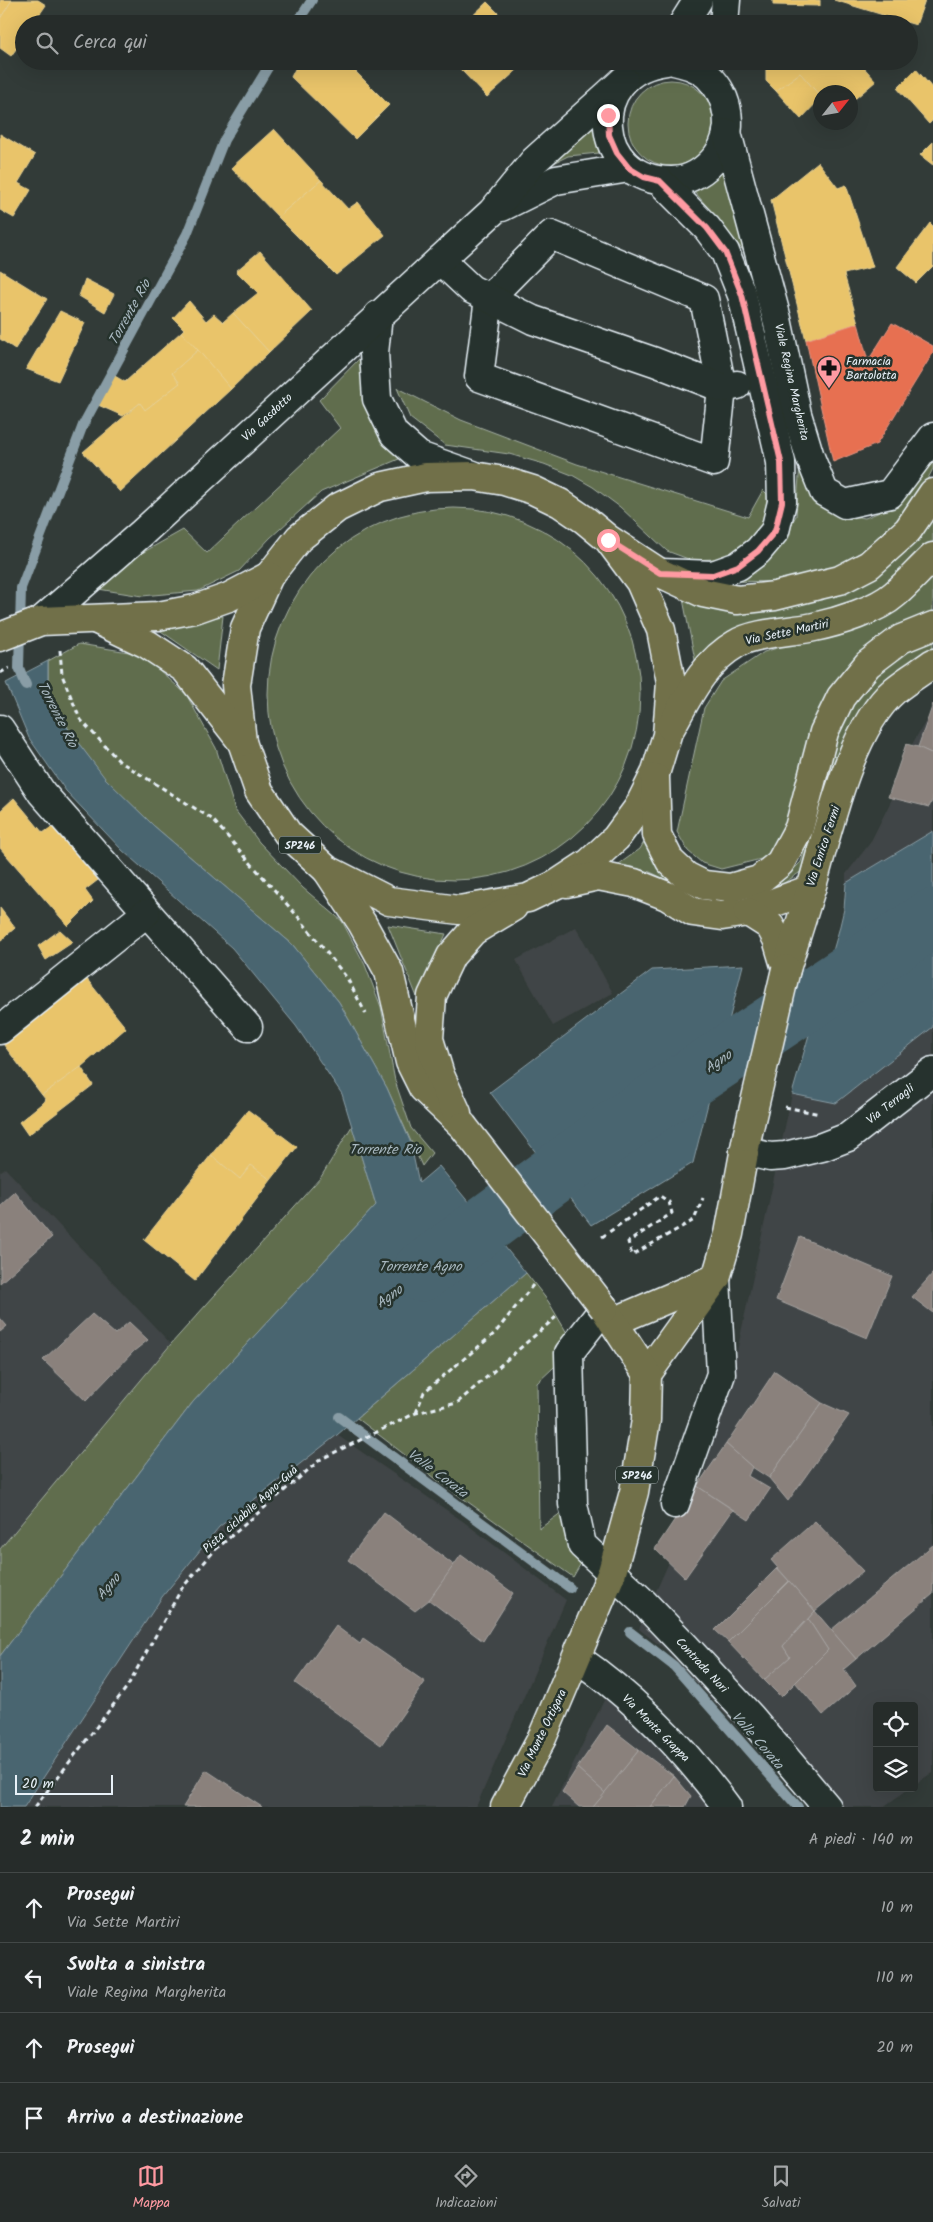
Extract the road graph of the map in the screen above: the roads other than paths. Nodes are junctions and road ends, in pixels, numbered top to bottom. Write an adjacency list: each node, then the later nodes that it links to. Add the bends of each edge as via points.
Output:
1 (698, 0): 3 (street)
2 (726, 0): 4 (street)
3 (689, 15)
4 (725, 15)
5 (635, 70): 8 (street)
6 (699, 70): 9 (street)
7 (721, 70): 9 (street)
8 (624, 80): 11 (street, via 612,96 608,128 617,153); 13 (street, Via Gasdotto, via 534,161)
9 (720, 92): 10 (street, via 728,119)
10 (727, 133): 12 (street, via 721,150 710,165 678,181); 19 (street, Viale Regina Margherita, via 777,319 797,414 824,492 844,504 890,494)
11 (629, 168): 12 (street); 13 (street, Via Gasdotto, via 556,180)
12 (660, 181): 17 (street, via 707,228 725,252 742,295)
13 (492, 212): 14 (street, Via Gasdotto)
14 (440, 260): 15 (street, via 471,289); 16 (street, Via Gasdotto)
15 (489, 298): 18 (street, via 533,320); 18 (street, via 551,235 704,299); 18 (street, via 479,377 714,462)
16 (378, 315): 20 (street, via 374,353 377,399 394,434 419,456); 27 (street, Via Gasdotto, via 142,533)
17 (762, 380): 18 (street); 24 (street, via 781,462 782,502 775,531 758,551 738,566 722,572 713,575)
18 (722, 388)
19 (933, 437)
20 (474, 476): 22 (main road, SP246, via 518,486 560,503); 25 (main road, SP246, via 426,477 380,487 336,508 299,538)
21 (933, 493): 24 (main road, via 908,530 869,565 840,580 774,596 737,600 703,592)
22 (608, 540): 24 (main road); 32 (main road, SP246, via 640,582 661,630 671,682)
23 (933, 557): 32 (main road, Via Sette Martiri, via 894,596 855,615 737,643 715,659 696,683)
24 (660, 573)
25 (269, 576): 26 (main road, via 229,597 195,609 158,616); 33 (main road, SP246, via 243,638 236,685)
26 (93, 618): 27 (main road); 33 (main road, via 147,644 185,669)
27 (41, 621): 29 (main road)
28 (933, 626): 34 (main road, via 901,638 868,664 841,697 824,732 799,828 780,863 758,880 730,888 704,885 686,876 670,861 657,835)
29 (0, 637)
30 (933, 663): 37 (main road, Via Enrico Fermi, via 894,690 866,727 847,771)
31 (0, 729): 40 (street, via 42,793)
32 (666, 735): 34 (main road, SP246)
33 (242, 742): 35 (main road, SP246, via 259,791 288,834)
34 (655, 774): 36 (main road, SP246, via 638,808 616,838 589,863)
35 (326, 869): 38 (main road, SP246, via 389,901 459,910); 45 (main road, SP246, via 362,923 389,972 410,1062 423,1088)
36 (557, 884): 38 (main road, SP246); 39 (main road, Via Enrico Fermi, via 598,876 642,886 693,912 722,916)
37 (811, 889): 39 (main road, Via Enrico Fermi); 41 (main road)
38 (528, 898): 45 (main road, SP246, via 473,931 451,956 432,996 429,1039 440,1075)
39 (748, 912): 41 (main road, via 770,926)
40 (146, 913): 42 (street); 43 (street)
41 (786, 969): 46 (main road, bridge)
42 (248, 1027)
43 (0, 1030)
44 (933, 1071): 46 (street, Via Terragli, via 848,1137 785,1156 770,1157)
45 (463, 1126): 48 (main road, bridge)
46 (746, 1144): 47 (main road, via 729,1234)
47 (716, 1278): 48 (main road); 49 (main road); 50 (street, via 720,1374)
48 (608, 1315): 49 (main road); 51 (street, Contrada Nori, via 569,1353 573,1495 582,1545)
49 (647, 1374): 51 (main road, SP246, via 646,1420 634,1492)
50 (675, 1504)
51 (612, 1572): 52 (main road, SP246); 55 (street, Contrada Nori, via 751,1717)
52 (577, 1658): 53 (main road, Via Monte Ortigara / SP246, via 542,1738); 54 (street, Via Monte Grappa, via 606,1678 673,1741)
53 (505, 1807)
54 (727, 1807)
55 (827, 1807)

